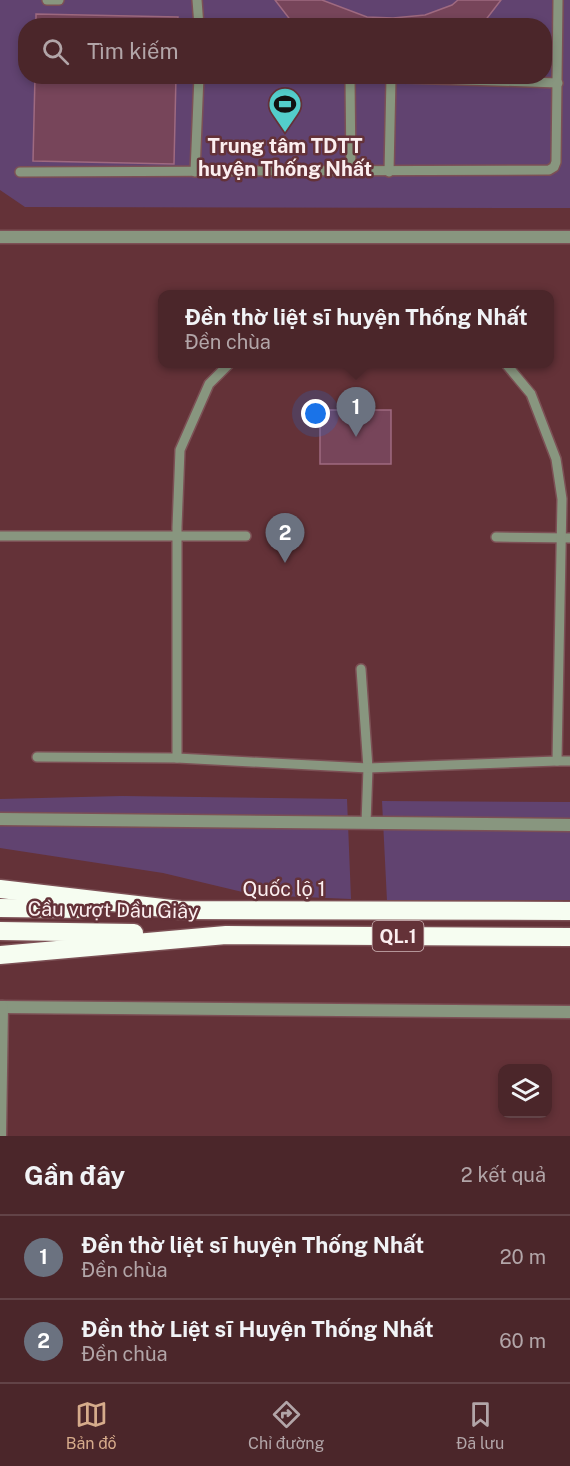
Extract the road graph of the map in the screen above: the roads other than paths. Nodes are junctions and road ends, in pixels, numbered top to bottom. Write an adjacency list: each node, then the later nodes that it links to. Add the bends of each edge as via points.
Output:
1 (46, 0): 2 (lane)
2 (58, 0)
3 (197, 0): 5 (lane)
4 (558, 0): 7 (lane)
5 (198, 18)
6 (552, 83): 7 (lane)
7 (558, 83): 14 (lane, via 554,168)
8 (199, 84): 12 (lane)
9 (350, 84): 13 (lane)
10 (391, 84): 14 (lane)
11 (20, 172): 12 (lane)
12 (195, 172): 13 (lane)
13 (351, 172): 14 (lane)
14 (389, 172)
15 (0, 237): 16 (street)
16 (570, 237)
17 (224, 368): 21 (lane, via 209,384 180,450)
18 (510, 368): 23 (lane, via 531,394 556,459)
19 (0, 536): 21 (lane)
20 (246, 536): 21 (lane)
21 (177, 537): 26 (lane)
22 (496, 537): 23 (lane)
23 (565, 538): 27 (lane)
24 (361, 669): 29 (lane)
25 (37, 757): 26 (lane)
26 (177, 758): 29 (lane)
27 (557, 761): 28 (lane); 29 (lane)
28 (570, 761)
29 (368, 768): 31 (lane)
30 (0, 819): 31 (street)
31 (366, 823): 32 (street)
32 (570, 825)
33 (0, 889): 35 (highway, Quốc lộ 1 / QL.1)
34 (1, 908): 35 (highway, Cầu vượt Dầu Giây / QL.1)
35 (180, 910): 36 (highway, Quốc lộ 1 / QL.1)
36 (570, 911)
37 (2, 931): 38 (highway, Cầu vượt Dầu Giây / QL.1)
38 (226, 935): 39 (highway, QL.1); 40 (highway, QL.1)
39 (570, 937)
40 (0, 955)
41 (1, 1007): 42 (street); 43 (street)
42 (570, 1012)
43 (0, 1136)

